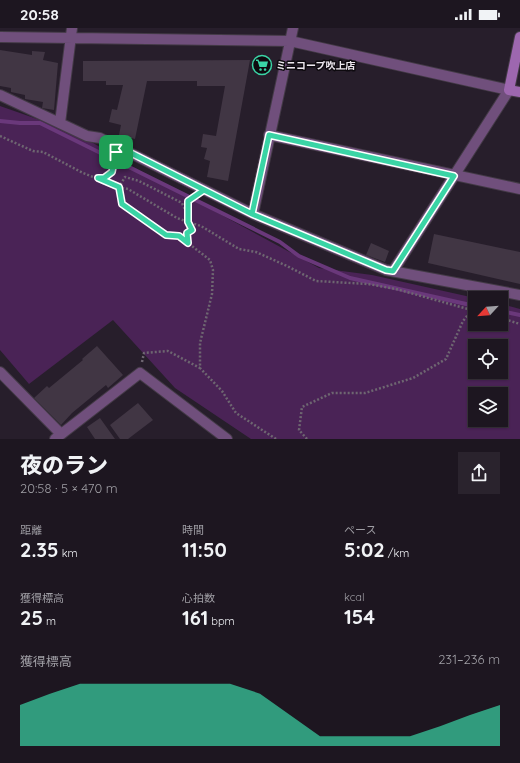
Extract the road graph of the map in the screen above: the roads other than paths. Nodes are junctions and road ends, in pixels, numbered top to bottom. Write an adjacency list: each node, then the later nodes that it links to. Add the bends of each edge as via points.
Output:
1 (72, 28): 5 (street)
2 (292, 28): 6 (street)
3 (0, 37): 5 (street)
4 (520, 37): 7 (street)
5 (71, 39): 6 (street); 10 (street)
6 (290, 41): 7 (street); 11 (street)
7 (509, 90): 8 (street); 12 (street)
8 (520, 92)
9 (0, 94): 10 (street)
10 (60, 123): 14 (street, via 117,146)
11 (269, 135): 12 (street); 14 (street)
12 (454, 176): 13 (street); 15 (street)
13 (520, 190)
14 (252, 214): 15 (street)
15 (393, 271): 16 (street)
16 (520, 295)
17 (0, 372): 18 (street)
18 (58, 436): 19 (street, via 140,373)
19 (227, 439)

